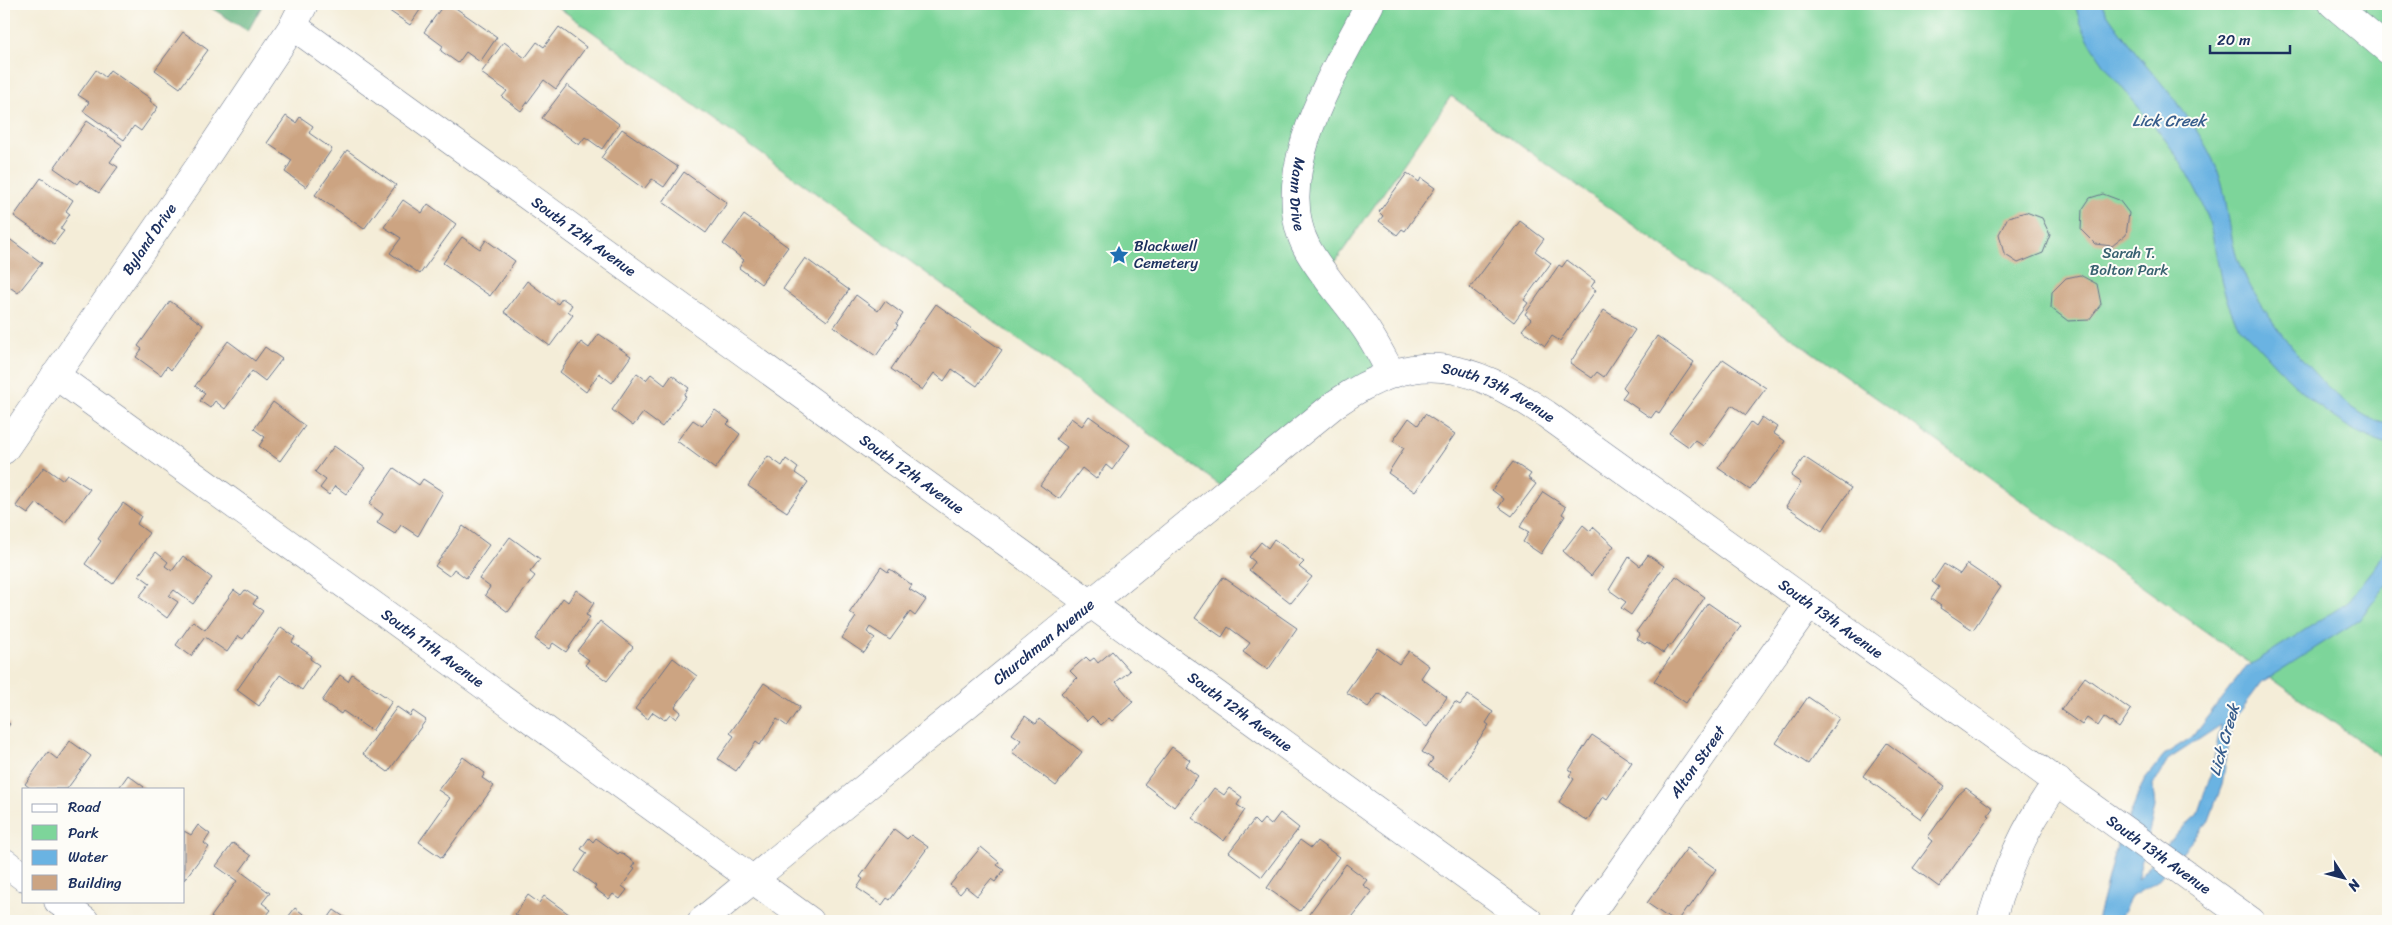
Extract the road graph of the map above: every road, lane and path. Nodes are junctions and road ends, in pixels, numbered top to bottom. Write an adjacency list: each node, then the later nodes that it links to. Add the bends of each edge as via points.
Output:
1 (321, 4): 4 (street, Byland Drive)
2 (1370, 4): 6 (street, Mann Drive, via 1320,102 1303,144 1296,198 1306,245 1369,333)
3 (2333, 4): 5 (street)
4 (298, 15): 7 (street, Byland Drive, via 201,164); 10 (street, South 12th Avenue)
5 (2388, 50)
6 (1391, 374): 9 (street, South 13th Avenue, via 1440,367 1473,374 1509,389); 10 (street, Churchman Avenue, via 1365,385 1335,404)
7 (55, 375): 8 (street, Byland Drive); 14 (street, South 11th Avenue)
8 (4, 450)
9 (1810, 603): 11 (street, South 13th Avenue); 20 (street, Alton Street)
10 (1090, 604): 14 (street, Churchman Avenue); 19 (street, South 12th Avenue)
11 (2058, 781): 21 (street, via 2010,867); 22 (street, South 13th Avenue)
12 (4, 862): 13 (street)
13 (22, 876)
14 (752, 880): 17 (street, Churchman Avenue); 18 (street, South 11th Avenue)
15 (59, 902): 16 (street)
16 (85, 921)
17 (702, 921)
18 (810, 921)
19 (1529, 921)
20 (1585, 921)
21 (1991, 921)
22 (2251, 921)

